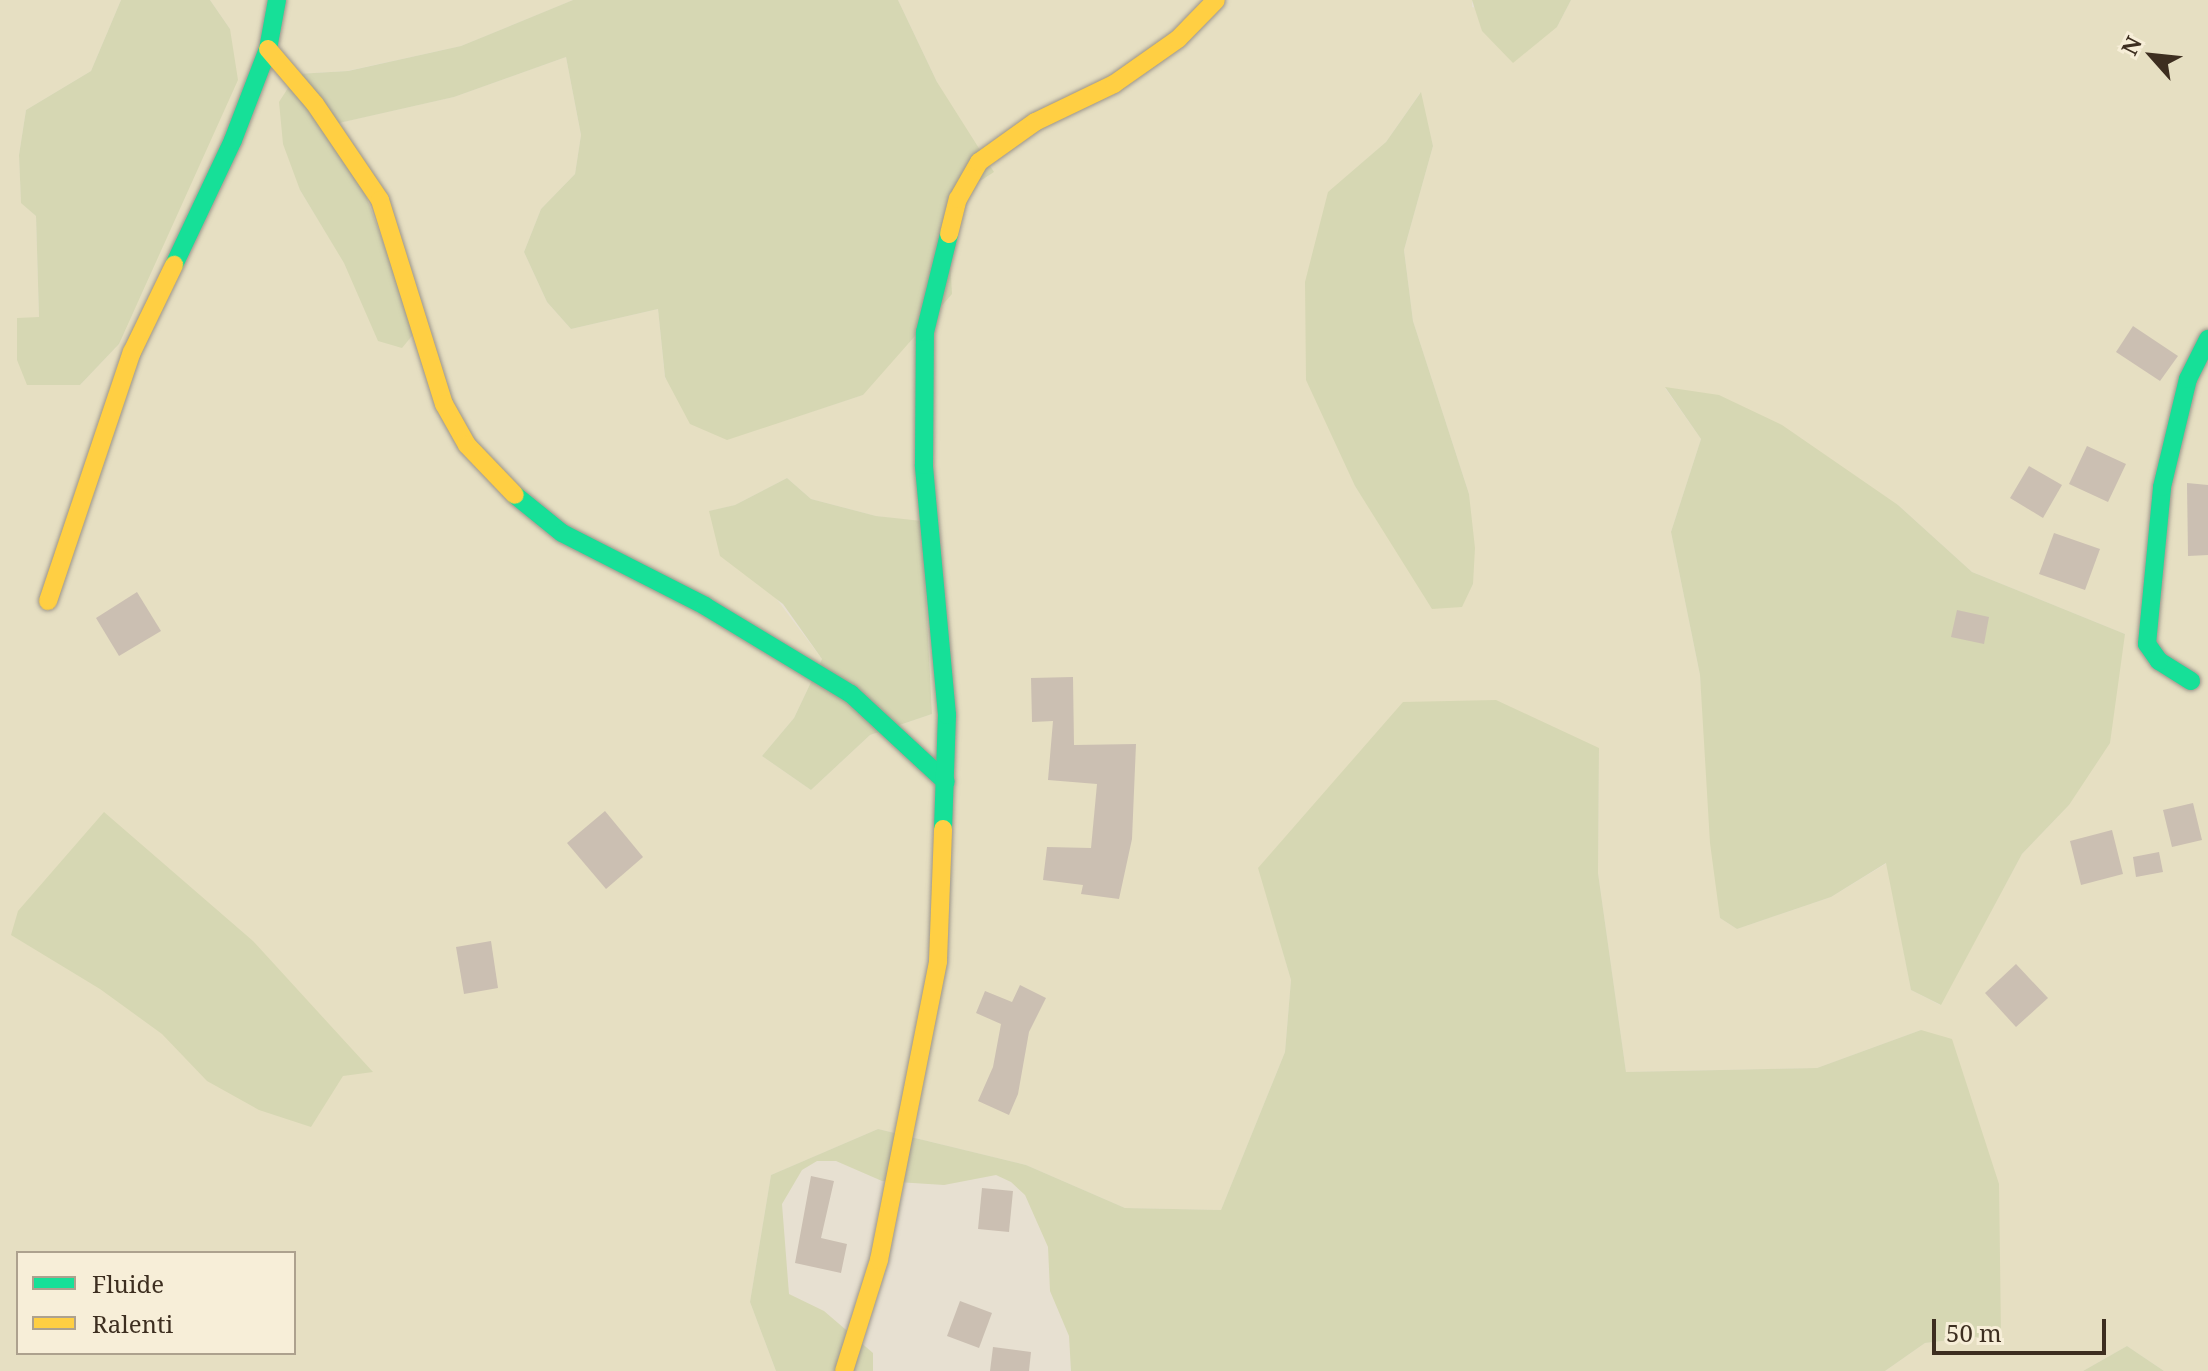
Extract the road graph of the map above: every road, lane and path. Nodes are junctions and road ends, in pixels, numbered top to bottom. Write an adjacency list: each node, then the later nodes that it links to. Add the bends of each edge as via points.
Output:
1 (277, 0): 3 (street)
2 (1216, 0): 7 (street, via 1178,39 1114,84 1035,122 979,162 958,199 925,332 924,465 947,715)
3 (268, 49): 5 (street, via 233,140 132,352); 7 (street, via 315,104 380,200 444,404 467,445 531,511 562,533 705,606 851,694)
4 (2208, 339): 6 (street, via 2188,379 2162,487 2147,644 2159,661)
5 (48, 601)
6 (2191, 681)
7 (946, 782): 8 (street, via 938,961 879,1260)
8 (844, 1371)

